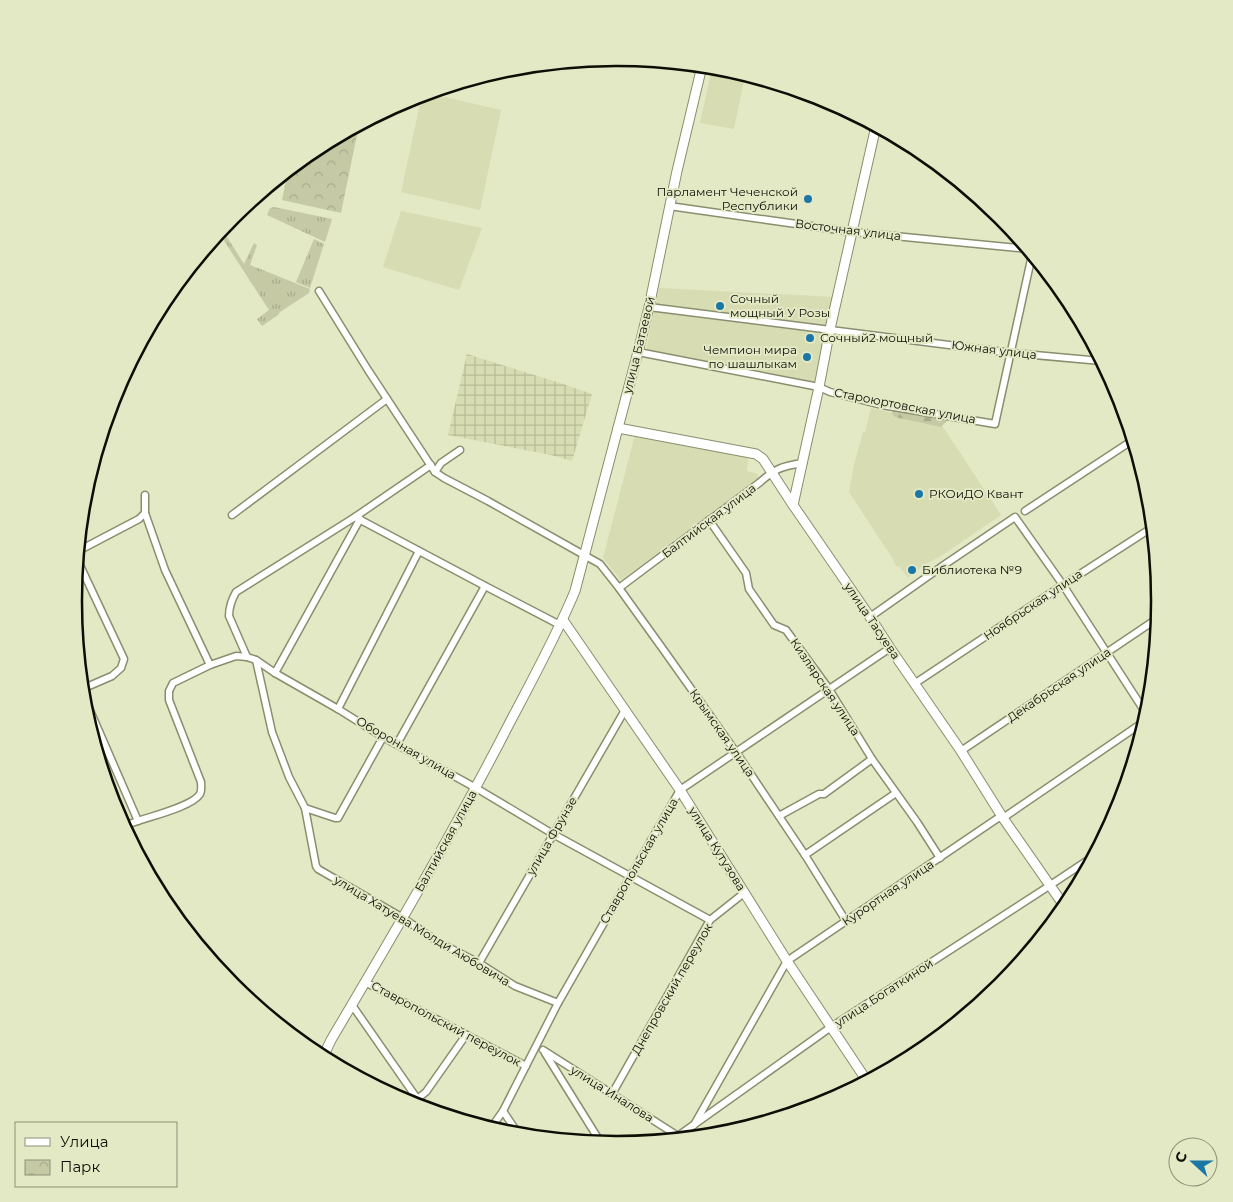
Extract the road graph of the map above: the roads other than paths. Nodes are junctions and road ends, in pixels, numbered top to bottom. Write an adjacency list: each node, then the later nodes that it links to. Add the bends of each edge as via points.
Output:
1 (700, 73): 3 (street, улица Батаевой)
2 (875, 133): 4 (street)
3 (669, 206): 4 (street, Восточная улица); 8 (street, улица Батаевой)
4 (853, 232): 5 (street, Восточная улица); 9 (street)
5 (1020, 249)
6 (1031, 262): 11 (street)
7 (319, 291): 14 (street)
8 (649, 307): 9 (street, Южная улица); 10 (street, улица Батаевой)
9 (830, 329): 11 (street, Южная улица); 13 (street)
10 (638, 352): 13 (street, Староюртовская улица); 15 (street, улица Батаевой)
11 (1012, 353): 12 (street, Южная улица); 13 (street, Староюртовская улица, via 995,424 882,405)
12 (1094, 360)
13 (819, 387): 18 (street)
14 (387, 399): 19 (street); 26 (street)
15 (618, 428): 21 (street, улица Тасуева, via 756,454); 32 (street, улица Батаевой)
16 (1127, 444): 24 (street)
17 (460, 450): 20 (street, via 441,462)
18 (802, 463): 21 (street, Балтийская улица); 23 (street)
19 (431, 465): 20 (street); 27 (street)
20 (435, 472): 32 (street, Крымская улица)
21 (772, 472): 23 (street, улица Тасуева); 28 (street, Балтийская улица)
22 (145, 495): 25 (street)
23 (793, 505): 37 (street, улица Тасуева)
24 (1024, 511)
25 (145, 512): 30 (street, via 139,519); 44 (street, via 165,570)
26 (232, 515)
27 (357, 518): 31 (street); 42 (street, via 236,592 229,616); 45 (street)
28 (709, 520): 36 (street, Балтийская улица); 48 (street, Кизлярская улица, via 746,573 750,589 774,625 786,630)
29 (1147, 530): 34 (street, Ноябрьская улица)
30 (85, 548)
31 (419, 551): 35 (street); 50 (street)
32 (584, 556): 36 (street, Крымская улица, via 600,564); 38 (street, улица Батаевой, via 575,591)
33 (83, 571): 47 (street, via 124,659 121,668 112,676)
34 (1063, 585): 37 (street, via 1016,517); 41 (street); 46 (street, Ноябрьская улица)
35 (485, 586): 38 (street); 55 (street)
36 (619, 588): 57 (street, Крымская улица)
37 (870, 617): 40 (street, улица Тасуева)
38 (562, 622): 51 (street, улица Кутузова); 59 (street, Балтийская улица)
39 (1150, 623): 41 (street, Декабрьская улица)
40 (890, 648): 46 (street, улица Тасуева); 48 (street, Ставропольская улица)
41 (1107, 652): 49 (street); 56 (street, Декабрьская улица)
42 (247, 657): 43 (street, Оборонная улица); 44 (street, Оборонная улица, via 236,656)
43 (256, 660): 45 (street, Оборонная улица); 62 (street, via 272,732)
44 (207, 666): 65 (street, Оборонная улица, via 173,683 169,691 169,700 202,789 188,804)
45 (275, 673): 50 (street, Оборонная улица)
46 (914, 684): 56 (street, улица Тасуева)
47 (89, 688)
48 (829, 689): 57 (street, Ставропольская улица); 58 (street, Кизлярская улица)
49 (1141, 705)
50 (338, 709): 54 (street, Оборонная улица)
51 (625, 710): 60 (street, улица Кутузова); 67 (street, улица Фрунзе)
52 (97, 725): 65 (street)
53 (1135, 728): 64 (street, Курортная улица)
54 (383, 737): 55 (street, Оборонная улица); 62 (street, via 338,818)
55 (397, 744): 59 (street, Оборонная улица)
56 (961, 751): 64 (street, улица Тасуева)
57 (735, 753): 60 (street, Ставропольская улица); 63 (street, Крымская улица)
58 (872, 759): 61 (street, Кизлярская улица); 63 (street, via 824,794)
59 (476, 788): 67 (street, Оборонная улица); 75 (street, Балтийская улица)
60 (680, 790): 71 (street, Ставропольская улица); 73 (street, улица Кутузова)
61 (896, 793): 68 (street); 69 (street, Кизлярская улица)
62 (305, 808): 75 (street, улица Хатуева Молди Аюбовича, via 318,869)
63 (779, 816): 68 (street, Крымская улица)
64 (1004, 818): 69 (street, Курортная улица, via 998,818); 72 (street, улица Тасуева)
65 (138, 821): 66 (street)
66 (130, 824)
67 (553, 834): 71 (street, Оборонная улица); 79 (street, улица Фрунзе)
68 (805, 855): 77 (street, Крымская улица)
69 (940, 858): 77 (street, Курортная улица)
70 (1082, 864): 72 (street, улица Богаткиной)
71 (631, 876): 76 (street, Оборонная улица); 81 (street, Ставропольская улица)
72 (1050, 886): 74 (street, улица Тасуева); 83 (street, улица Богаткиной)
73 (744, 893): 76 (street, Днепровский переулок); 78 (street, улица Кутузова)
74 (1060, 900)
75 (403, 918): 79 (street, улица Хатуева Молди Аюбовича, via 438,942); 80 (street, Балтийская улица)
76 (710, 920): 90 (street, Днепровский переулок)
77 (846, 921): 78 (street, Курортная улица)
78 (787, 961): 83 (street, улица Кутузова); 96 (street, Курортная улица)
79 (479, 963): 81 (street, улица Хатуева Молди Аюбовича, via 516,986)
80 (365, 982): 82 (street, Балтийская улица); 84 (street, Ставропольский переулок)
81 (558, 1003): 85 (street, Ставропольская улица)
82 (352, 1005): 86 (street, Балтийская улица); 91 (street)
83 (831, 1027): 89 (street, улица Кутузова); 96 (street, улица Богаткиной)
84 (466, 1035): 88 (street, Ставропольский переулок); 92 (street)
85 (537, 1044): 87 (street); 88 (street, Ставропольская улица)
86 (326, 1050)
87 (543, 1050): 90 (street, улица Иналова); 99 (street)
88 (526, 1066): 93 (street, Ставропольская улица)
89 (863, 1075)
90 (612, 1094): 98 (street, улица Иналова)
91 (416, 1097)
92 (419, 1098)
93 (503, 1111): 94 (street, Ставропольская улица); 95 (street)
94 (496, 1122)
95 (512, 1125)
96 (694, 1125): 97 (street, улица Богаткиной)
97 (687, 1131)
98 (672, 1133)
99 (596, 1135)

